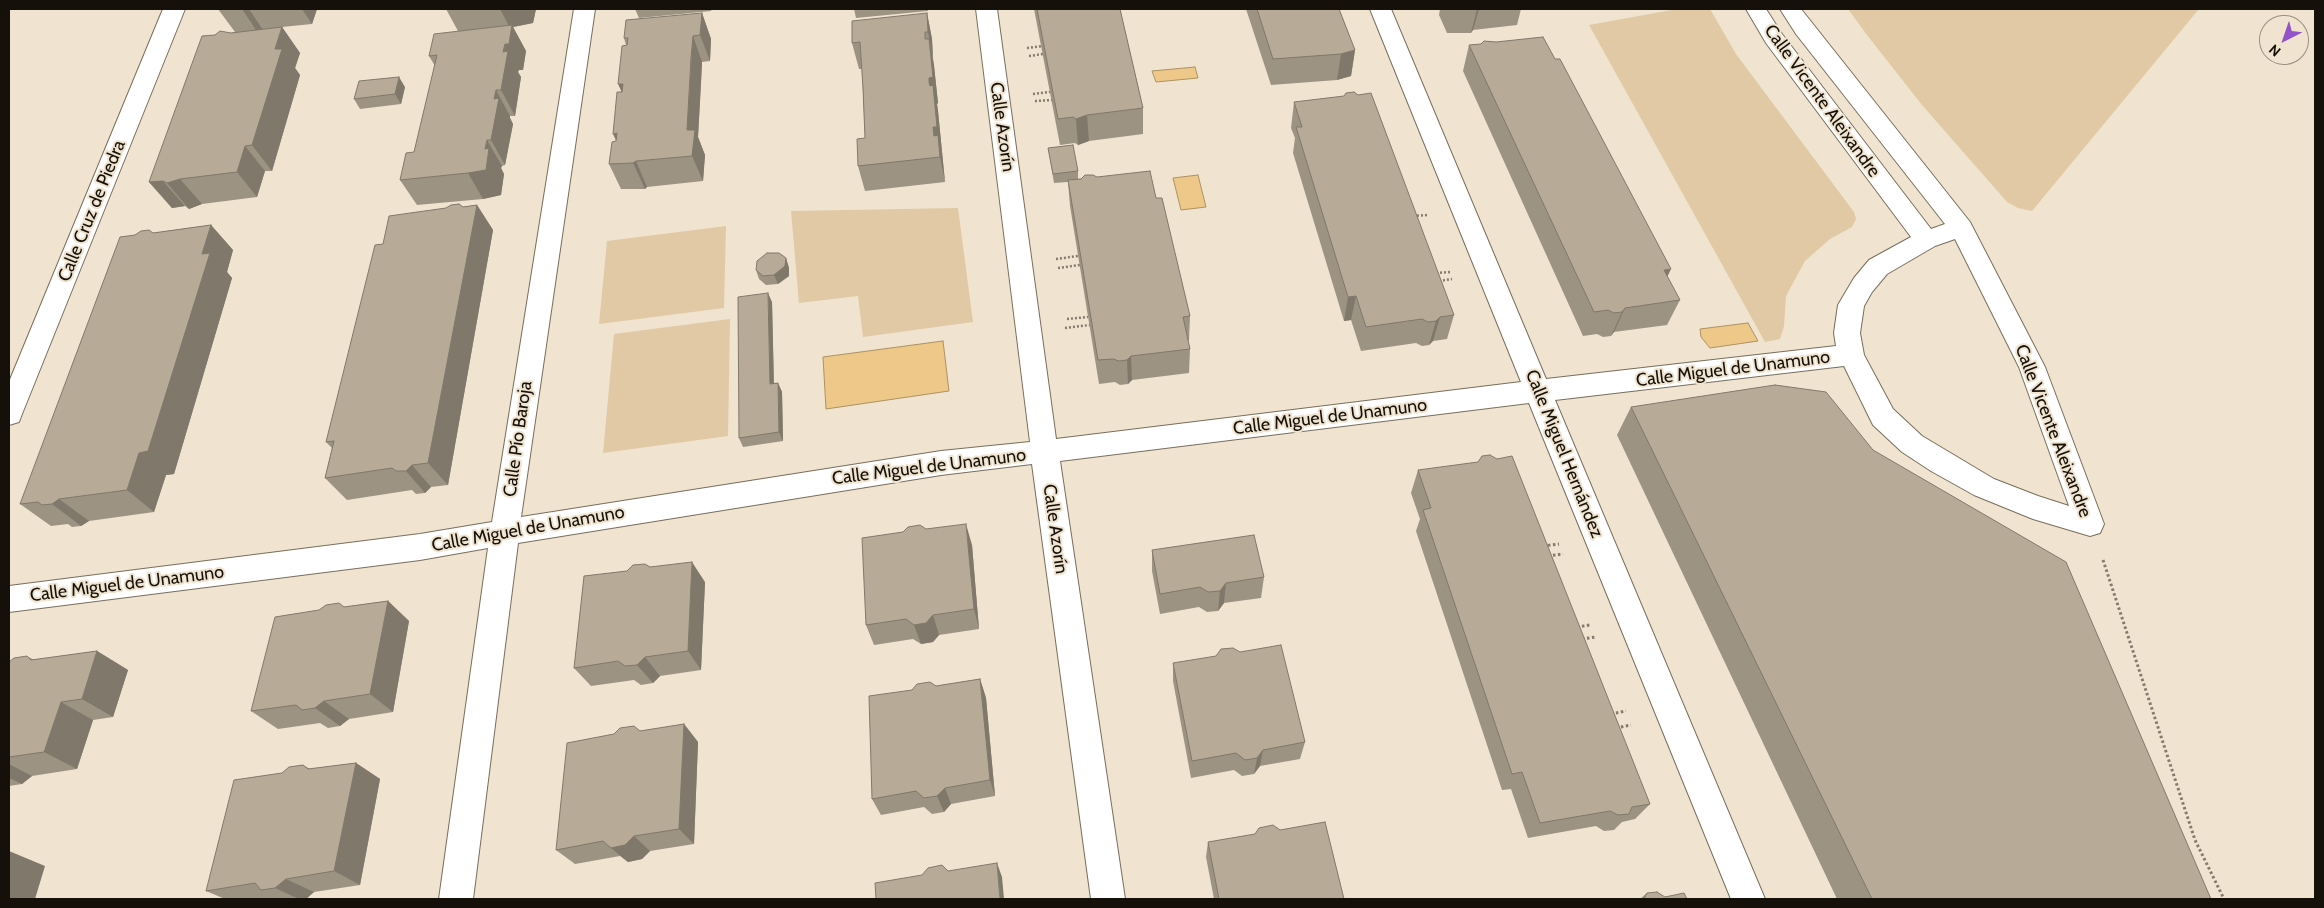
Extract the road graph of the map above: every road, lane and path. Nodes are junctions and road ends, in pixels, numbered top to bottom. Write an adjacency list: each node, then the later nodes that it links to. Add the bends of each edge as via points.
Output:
1 (174, 9): 29 (street, Calle Cruz de Piedra)
2 (584, 9): 32 (street, Calle Pío Baroja)
3 (986, 9): 30 (street, Calle Azorín)
4 (1380, 9): 28 (street, Calle Miguel Hernández)
5 (1756, 9): 14 (street, Calle Vicente Aleixandre, via 1774,38)
6 (1791, 9): 13 (street, Calle Vicente Aleixandre)
7 (1050, 92): 8 (path)
8 (1026, 95)
9 (1052, 100): 10 (path)
10 (1028, 102)
11 (1429, 215): 12 (path)
12 (1411, 216)
13 (1961, 228): 14 (street, Calle Vicente Aleixandre); 31 (street, Calle Vicente Aleixandre, via 2032,367)
14 (1926, 240): 27 (street, Calle Vicente Aleixandre, via 1878,267 1863,285 1851,305 1847,332)
15 (1078, 256): 16 (path)
16 (1052, 260)
17 (1080, 265): 18 (path)
18 (1053, 268)
19 (1451, 271): 20 (path)
20 (1432, 274)
21 (1454, 279): 22 (path)
22 (1435, 281)
23 (1088, 317): 24 (path)
24 (1061, 319)
25 (1090, 324): 26 (path)
26 (1063, 328)
27 (1851, 355): 28 (street, Calle Miguel de Unamuno); 31 (street, Calle Vicente Aleixandre, via 1883,417 1912,444 1984,487 2033,507)
28 (1538, 390): 30 (street, Calle Miguel de Unamuno); 48 (street, Calle Miguel Hernández)
29 (9, 414)
30 (1045, 452): 32 (street, Calle Miguel de Unamuno, via 941,463); 47 (street, Calle Azorín)
31 (2090, 524): 49 (path, via 2195,840)
32 (505, 533): 37 (street, Calle Miguel de Unamuno, via 420,547); 46 (street, Calle Pío Baroja)
33 (1560, 544): 34 (path)
34 (1540, 546)
35 (1563, 554): 36 (path)
36 (1544, 557)
37 (9, 599)
38 (1592, 624): 39 (path)
39 (1569, 628)
40 (1597, 637): 41 (path)
41 (1574, 640)
42 (1626, 711): 43 (path)
43 (1603, 715)
44 (1631, 725): 45 (path)
45 (1608, 729)
46 (456, 899)
47 (1108, 899)
48 (1748, 899)
49 (2224, 899)

